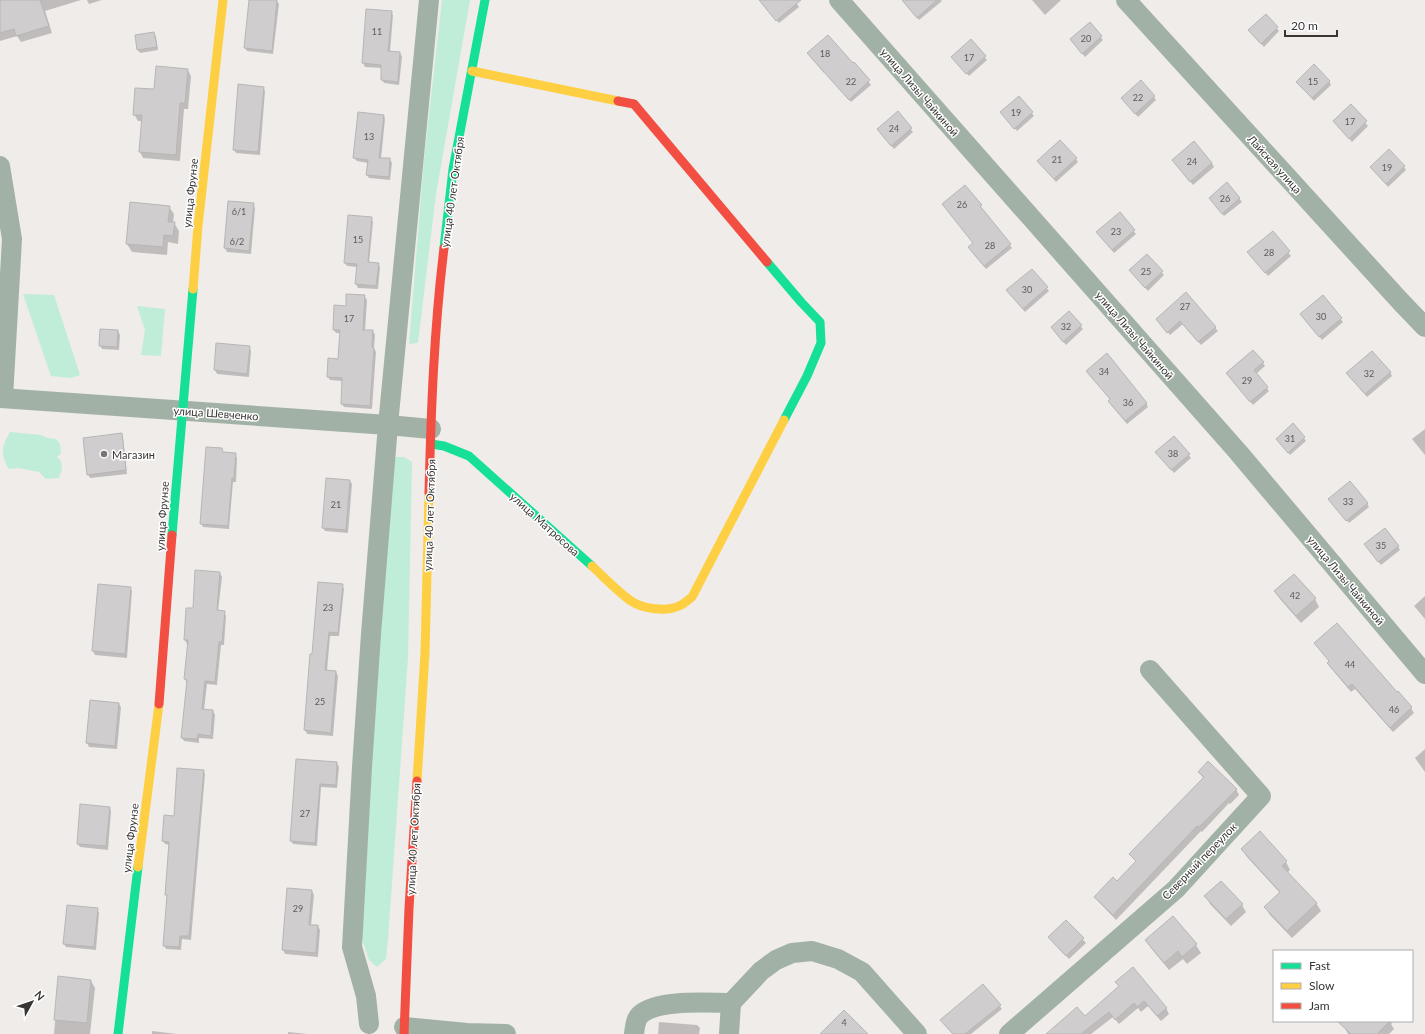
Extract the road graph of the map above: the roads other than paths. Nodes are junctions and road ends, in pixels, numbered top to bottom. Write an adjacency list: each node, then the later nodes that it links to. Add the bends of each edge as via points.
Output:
1 (223, 0): 10 (street, улица Фрунзе, via 198,226)
2 (429, 0): 11 (street)
3 (485, 0): 6 (street, улица 40 лет Октября)
4 (839, 0): 14 (street, улица Лизы Чайкиной, via 1238,452)
5 (1126, 0): 8 (street, Лайская улица)
6 (472, 71): 12 (street, улица 40 лет Октября, via 453,169 438,296); 12 (street, улица Матросова, via 634,104 820,322 821,343 807,376 692,597 677,607 656,609 632,602 468,456 444,446)
7 (0, 166): 9 (street, via 12,239)
8 (1425, 327)
9 (2, 398): 10 (street, улица Шевченко)
10 (182, 411): 11 (street, улица Шевченко); 18 (street, улица Фрунзе, via 158,712)
11 (388, 425): 12 (street, улица Шевченко); 16 (street, via 371,634 352,947 366,996)
12 (431, 437): 17 (street, улица 40 лет Октября, via 425,653)
13 (1150, 670): 23 (street, Северный переулок, via 1261,796 1176,889)
14 (1425, 674)
15 (731, 1003): 20 (street, via 660,1006 641,1014 636,1020); 21 (street); 22 (street, via 761,971 776,960 792,953 812,951 838,959 862,972)
16 (369, 1024)
17 (404, 1030): 19 (street)
18 (118, 1034)
19 (506, 1034)
20 (634, 1034)
21 (729, 1034)
22 (917, 1034)
23 (1009, 1034)

